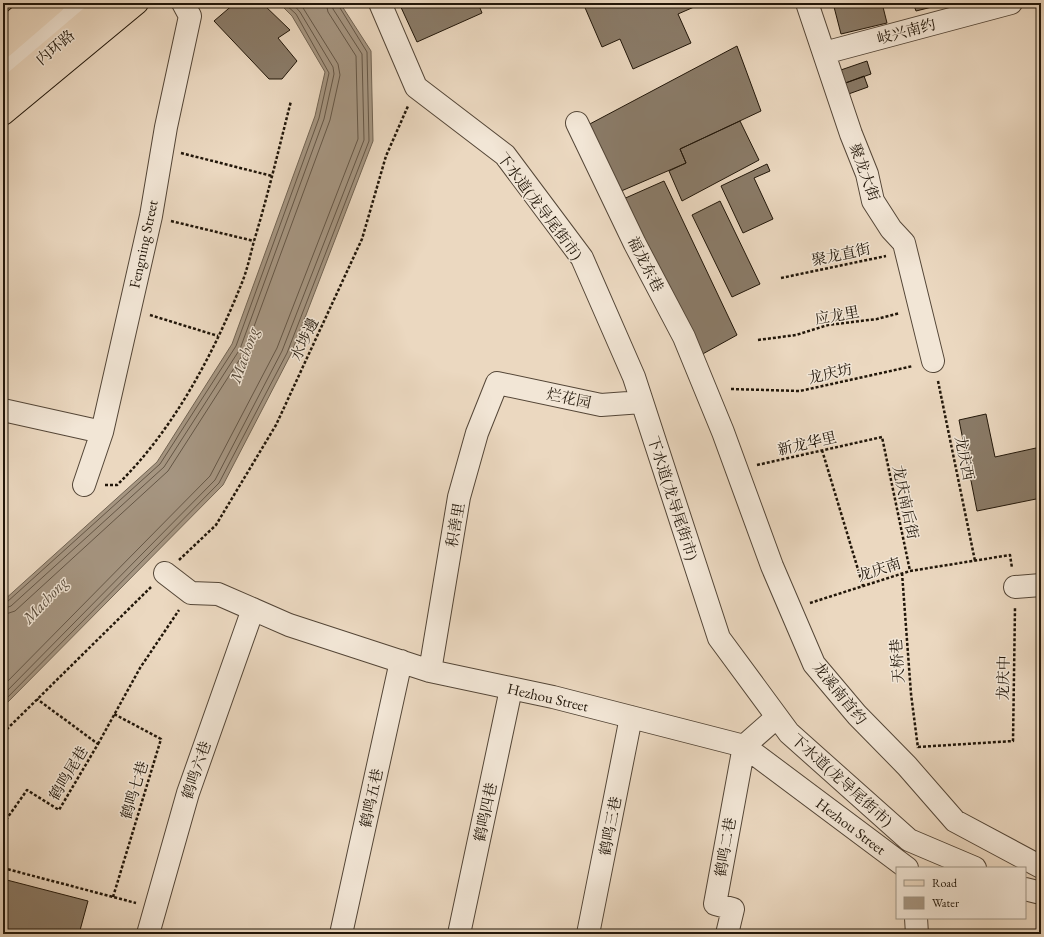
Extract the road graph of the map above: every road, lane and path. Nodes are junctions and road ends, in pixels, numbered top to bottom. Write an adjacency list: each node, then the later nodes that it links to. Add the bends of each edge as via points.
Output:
1 (54, 3): 11 (main road)
2 (76, 3): 13 (street)
3 (108, 3): 15 (main road, 内环路); 16 (main road)
4 (137, 3): 18 (main road)
5 (183, 3): 20 (street, Fengning Street, via 190,16)
6 (380, 3): 14 (street)
7 (807, 3): 12 (street, 聚龙大街)
8 (1011, 3): 12 (street, 岐兴南约)
9 (20, 13): 10 (main road)
10 (3, 30)
11 (3, 47)
12 (824, 53): 24 (street, 聚龙大街, via 867,174 873,201 891,229 904,243)
13 (3, 65)
14 (416, 87): 33 (street, 下水道(龙导尾街市), via 504,155 582,258 634,376); 43 (path, 水埗邊, via 386,156 362,239 276,425 216,525)
15 (3, 91)
16 (3, 95)
17 (291, 100): 21 (path)
18 (3, 114)
19 (577, 123): 34 (street, 福龙东巷, via 635,244 684,337)
20 (163, 148): 21 (path); 22 (street, Fengning Street)
21 (272, 176): 23 (path)
22 (151, 216): 23 (path); 27 (street, Fengning Street)
23 (254, 241): 28 (path, via 242,284)
24 (906, 251): 25 (path, 聚龙直街); 26 (street, 聚龙大街)
25 (781, 278)
26 (920, 307): 29 (path, 应龙里, via 877,319 828,325 796,335); 30 (street, 聚龙大街)
27 (129, 309): 28 (path); 36 (street, Fengning Street)
28 (218, 336): 40 (path, via 178,409 139,464 117,485)
29 (758, 340)
30 (933, 361): 32 (path, 龙庆坊, via 800,391); 41 (path, 龙庆西)
31 (497, 383): 33 (street, 烂花园, via 601,405); 52 (street, 积善里, via 477,433 460,497)
32 (730, 389)
33 (642, 402): 57 (street, 下水道(龙导尾街市), via 719,638)
34 (712, 405): 39 (street, 龙溪南首约)
35 (3, 410): 36 (street)
36 (102, 432): 40 (street, Fengning Street)
37 (882, 437): 38 (path, 新龙华里); 42 (path, 龙庆南后街)
38 (822, 450): 39 (path, 新龙华里); 46 (path)
39 (737, 469): 50 (street, 龙溪南首约, via 772,566)
40 (84, 485)
41 (975, 561): 42 (path, 龙庆南); 47 (path, 龙庆中, via 1010,555)
42 (910, 571): 44 (path, 龙庆南)
43 (166, 573): 48 (street); 54 (path, 水埗邊)
44 (902, 573): 46 (path, 龙庆南); 61 (path, 天桥巷, via 911,694)
45 (1041, 585): 47 (street)
46 (863, 586): 50 (path, 龙庆南)
47 (1015, 586): 61 (path, 龙庆中, via 1013,741)
48 (191, 593): 49 (street, Hezhou Street, via 218,594); 55 (path, via 140,668)
49 (253, 609): 51 (street, Hezhou Street, via 289,625); 70 (street, 鹤鸣六巷, via 188,792)
50 (792, 609): 65 (street, 龙溪南首约, via 814,664 857,716 907,766 955,821)
51 (401, 661): 52 (street, Hezhou Street); 73 (street, 鹤鸣五巷)
52 (430, 671): 53 (street, Hezhou Street)
53 (511, 689): 56 (street, Hezhou Street); 74 (street, 鹤鸣四巷)
54 (37, 699): 58 (path, 水埗邊); 59 (path, 鹤鸣尾巷)
55 (114, 714): 59 (path); 69 (path, 鹤鸣七巷, via 161,739)
56 (631, 717): 60 (street, Hezhou Street); 75 (street, 鹤鸣三巷)
57 (778, 717): 60 (street); 64 (street, 下水道(龙导尾街市), via 789,733 909,840)
58 (3, 733)
59 (98, 744): 62 (path, 鹤鸣尾巷, via 60,810 27,790)
60 (744, 746): 63 (street, Hezhou Street); 76 (street, 鹤鸣二巷, via 715,904 733,909)
61 (918, 747)
62 (3, 824)
63 (906, 867)
64 (973, 867)
65 (1041, 867)
66 (3, 868): 69 (path)
67 (1026, 889): 68 (street)
68 (1041, 893)
69 (114, 897): 70 (path)
70 (155, 908): 72 (street, 鹤鸣六巷)
71 (916, 919): 77 (street)
72 (148, 934)
73 (341, 934)
74 (459, 934)
75 (588, 934)
76 (727, 934)
77 (917, 934)

